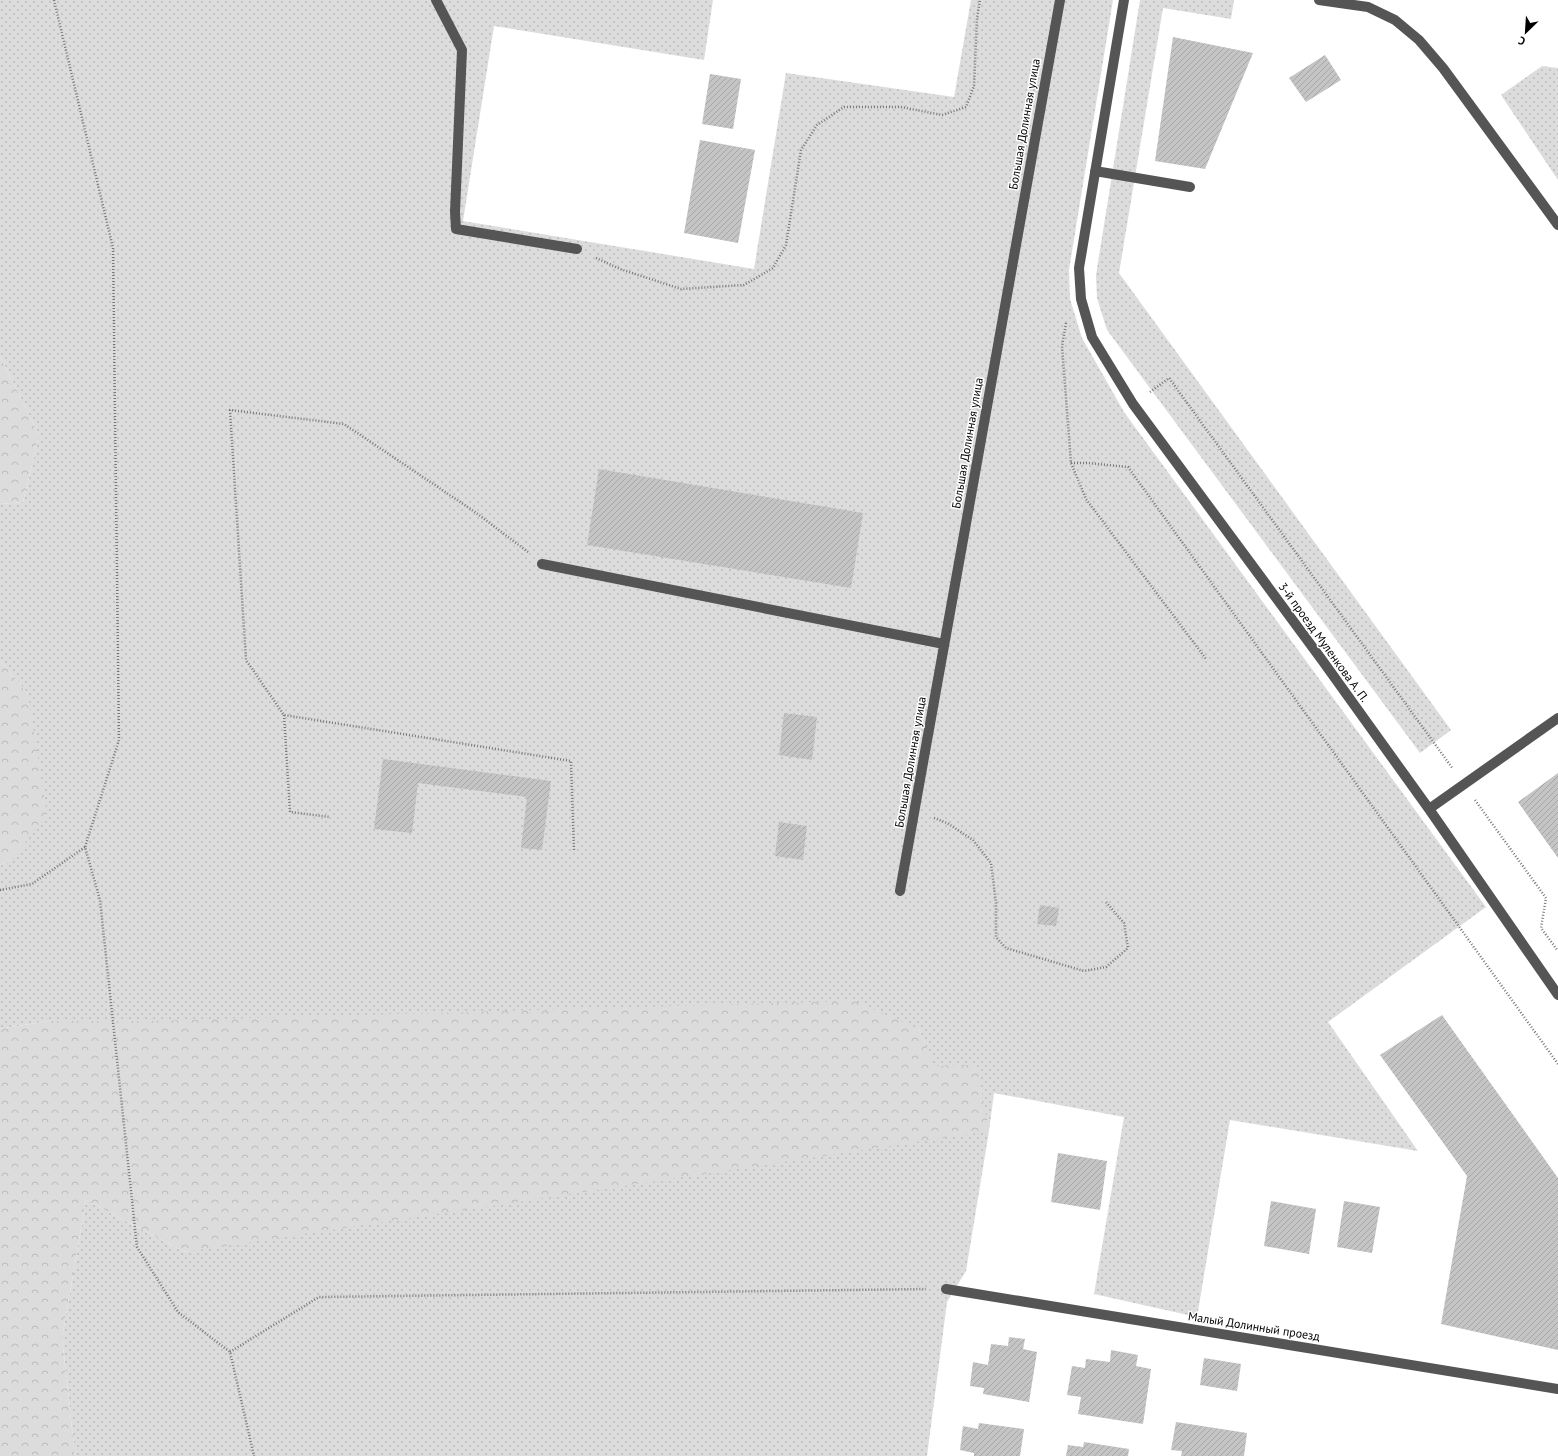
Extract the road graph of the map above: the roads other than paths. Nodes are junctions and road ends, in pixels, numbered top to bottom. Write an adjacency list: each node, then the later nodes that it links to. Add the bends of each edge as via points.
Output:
1 (436, 0): 8 (street, via 462,50 456,229)
2 (1060, 0): 10 (street, Большая Долинная улица)
3 (1124, 0): 5 (street)
4 (1319, 0): 7 (street, via 1368,7 1394,20 1419,40 1443,68)
5 (1095, 171): 6 (street); 12 (street, 3-й проезд Муленкова А. П., via 1079,268 1081,299 1092,337 1133,404)
6 (1190, 187)
7 (1558, 225)
8 (577, 249)
9 (542, 564): 10 (street)
10 (944, 644): 13 (street, Большая Долинная улица)
11 (1558, 718): 12 (street)
12 (1429, 809): 14 (street, 3-й проезд Муленкова А. П.)
13 (900, 891)
14 (1558, 995)
15 (946, 1289): 16 (street, Малый Долинный проезд)
16 (1558, 1389)

